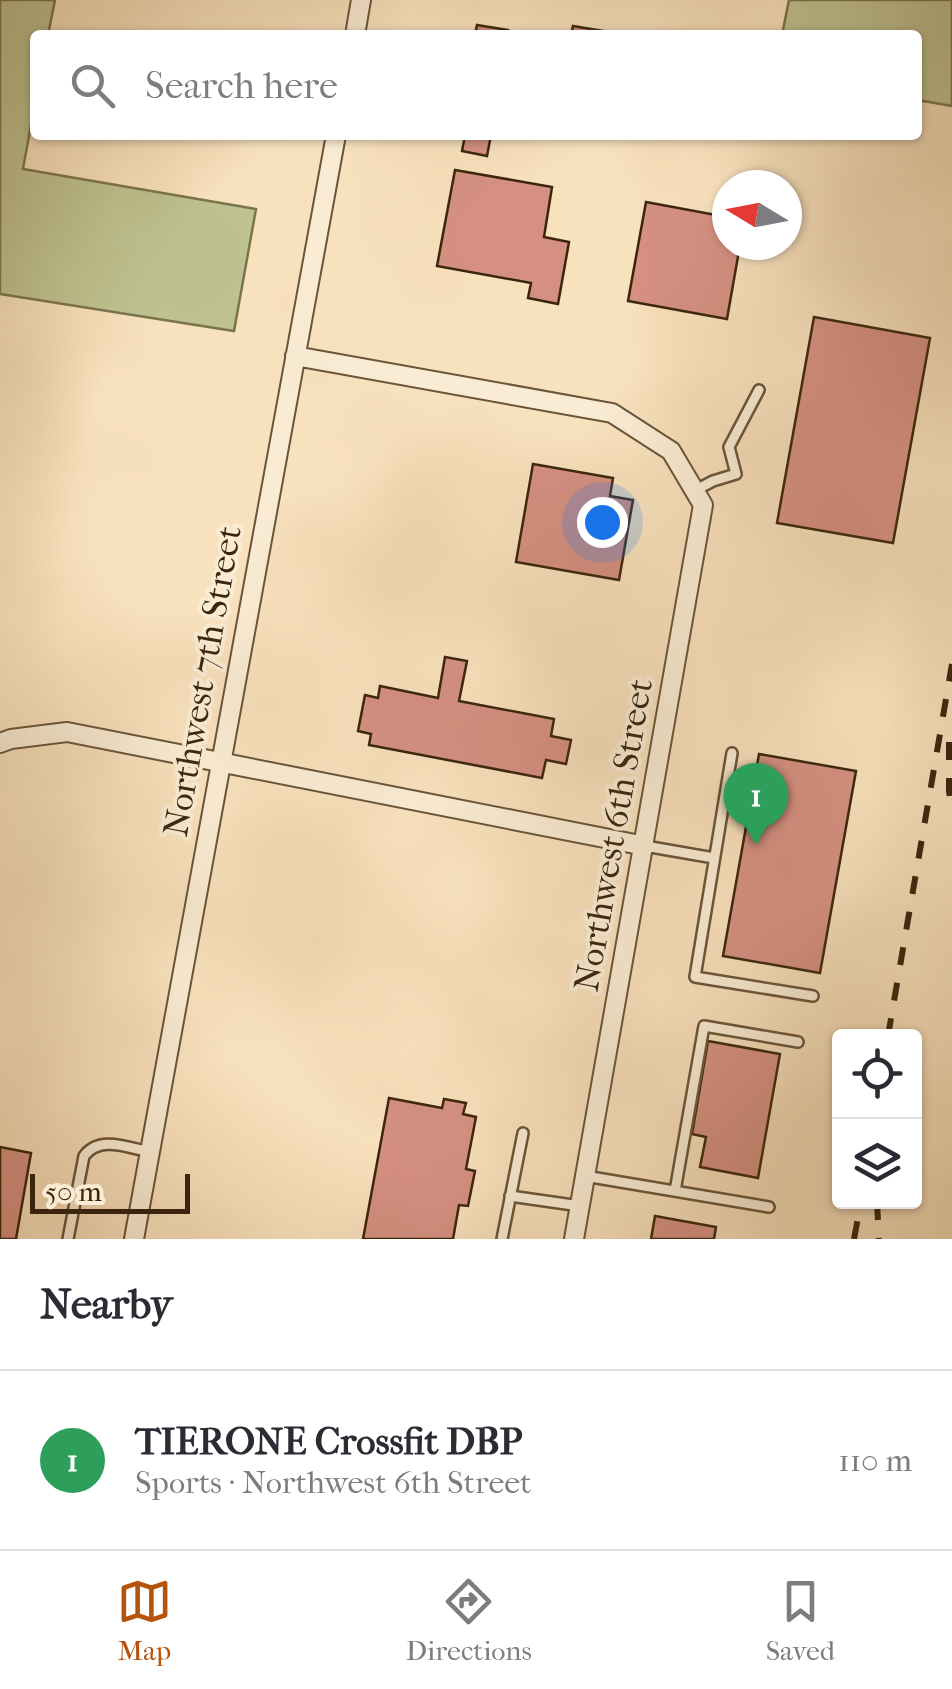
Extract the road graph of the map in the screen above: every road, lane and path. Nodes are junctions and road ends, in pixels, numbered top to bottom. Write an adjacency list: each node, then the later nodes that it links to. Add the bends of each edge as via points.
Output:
1 (361, 0): 2 (street)
2 (356, 30)
3 (335, 140): 4 (street, Northwest 7th Street)
4 (295, 356): 6 (street, Northwest 6th Street, via 612,413 671,450); 9 (street, Northwest 7th Street)
5 (759, 390): 6 (lane, via 729,447 736,474)
6 (694, 491): 10 (street, Northwest 6th Street, via 703,505)
7 (0, 743): 9 (street, via 66,732)
8 (732, 752): 11 (lane)
9 (220, 763): 10 (street); 15 (street, Northwest 7th Street)
10 (645, 846): 11 (lane); 16 (street, Northwest 6th Street)
11 (714, 858): 12 (lane, via 694,976)
12 (813, 996)
13 (798, 1042): 17 (lane, via 704,1026)
14 (523, 1133): 18 (lane)
15 (150, 1152): 21 (lane, via 108,1144 90,1148); 22 (street, Northwest 7th Street)
16 (585, 1176): 17 (lane); 19 (street, Northwest 6th Street)
17 (675, 1192): 20 (lane)
18 (510, 1196): 19 (lane); 23 (lane)
19 (580, 1206): 24 (street, Northwest 6th Street)
20 (770, 1207)
21 (68, 1239)
22 (134, 1239)
23 (502, 1239)
24 (574, 1239)

